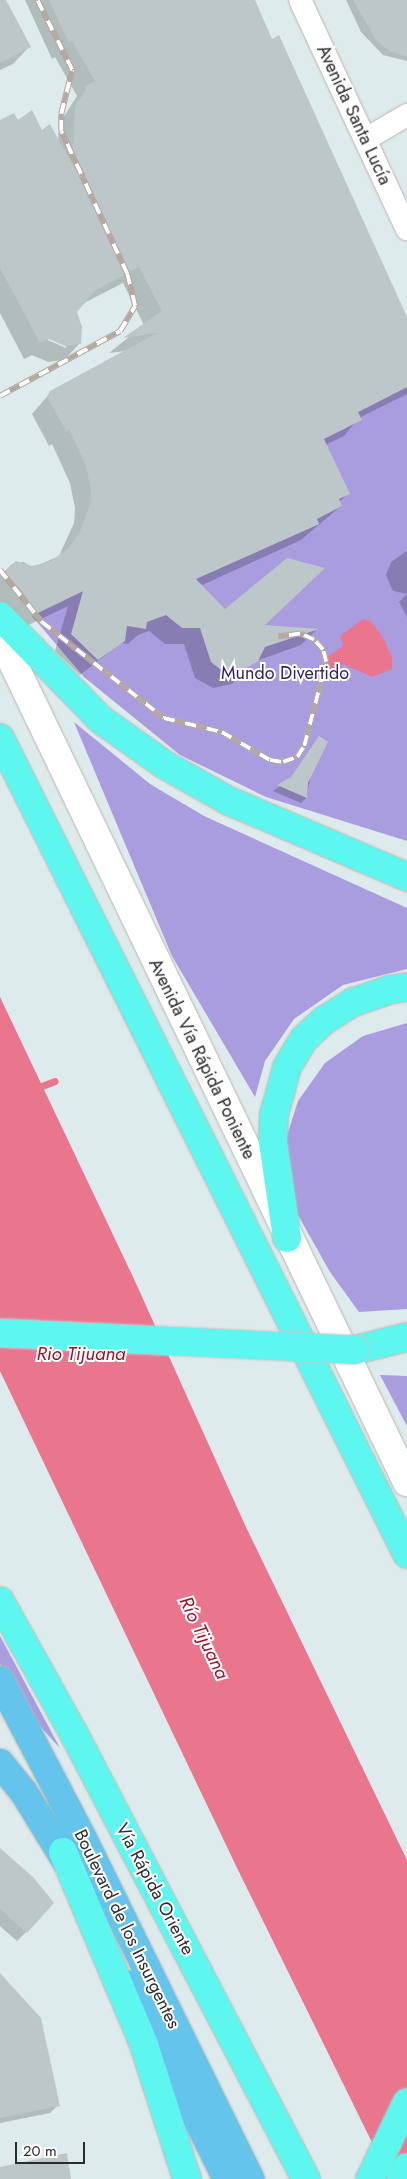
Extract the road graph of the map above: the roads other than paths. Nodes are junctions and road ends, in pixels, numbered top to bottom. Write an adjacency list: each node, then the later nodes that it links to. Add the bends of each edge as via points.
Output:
1 (300, 0): 3 (street, Avenida Santa Lucía)
2 (407, 115): 3 (street)
3 (366, 138): 4 (street, Avenida Santa Lucía)
4 (407, 229)
5 (0, 616): 8 (highway, via 100,719 165,765 228,801)
6 (0, 636): 10 (main road, Avenida Vía Rápida Poniente)
7 (0, 738): 16 (highway, Avenida Vía Rápida Poniente)
8 (407, 877)
9 (407, 987): 10 (highway, via 354,1002 323,1020 304,1039 287,1067 274,1115 272,1142)
10 (288, 1238): 15 (main road, Avenida Vía Rápida Poniente)
11 (0, 1333): 13 (highway, bridge)
12 (407, 1336): 13 (highway)
13 (355, 1350): 14 (highway)
14 (407, 1352)
15 (407, 1482)
16 (407, 1554)
17 (0, 1601): 26 (highway, Vía Rápida Oriente, via 73,1732)
18 (0, 1680): 25 (main road, Boulevard de los Insurgentes, via 71,1815)
19 (0, 1763): 20 (main road, Boulevard de los Insurgentes)
20 (63, 1852): 23 (highway, via 144,2045); 24 (main road, Boulevard de los Insurgentes)
21 (407, 2102): 27 (highway)
22 (407, 2166): 28 (highway)
23 (187, 2179)
24 (227, 2179)
25 (250, 2179)
26 (306, 2179)
27 (370, 2179)
28 (402, 2179)

